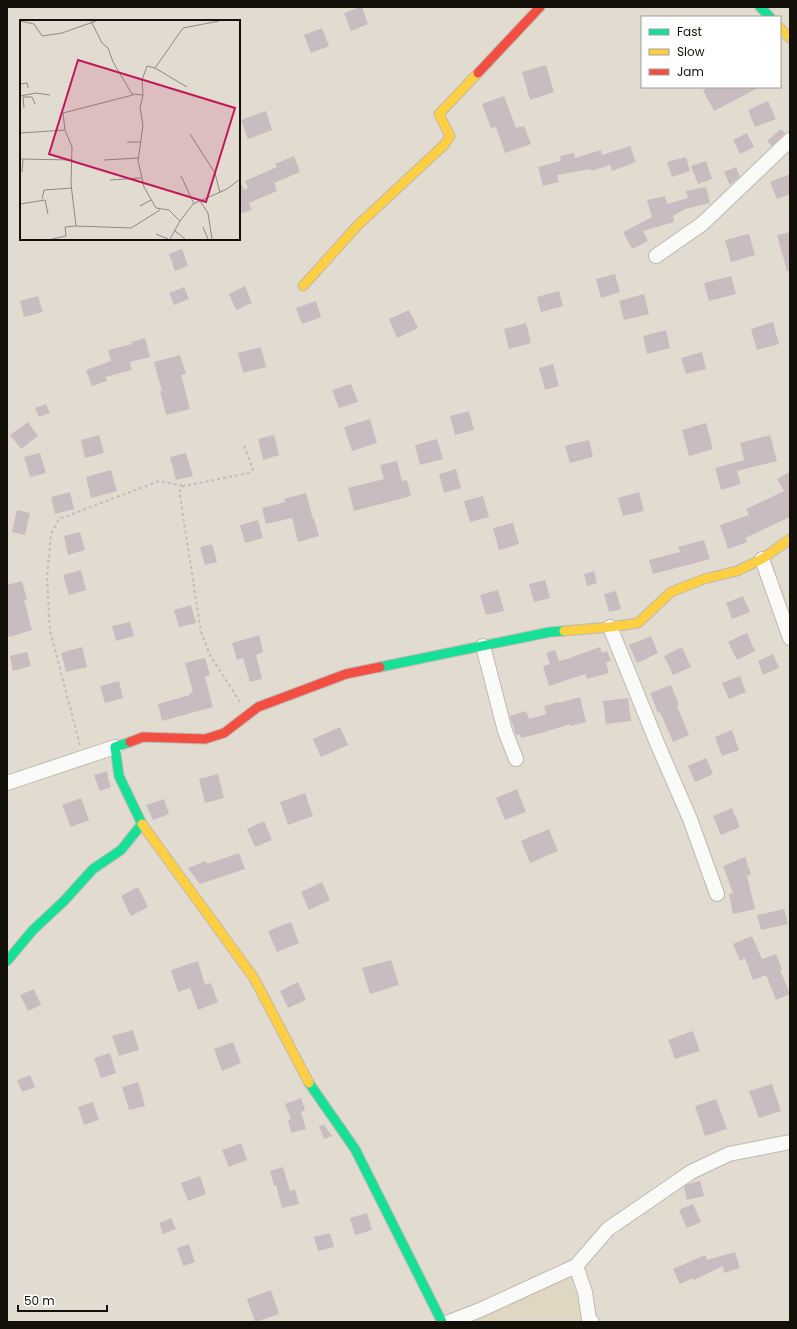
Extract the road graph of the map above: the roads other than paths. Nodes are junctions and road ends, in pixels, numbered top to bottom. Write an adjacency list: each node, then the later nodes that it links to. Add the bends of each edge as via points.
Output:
1 (540, 7): 8 (street, via 439,114 450,136 444,145 357,226)
2 (760, 7): 3 (street)
3 (769, 16)
4 (781, 29): 5 (street)
5 (790, 38)
6 (790, 140): 7 (street, via 702,224)
7 (656, 256)
8 (304, 286)
9 (790, 539): 10 (street)
10 (762, 560): 11 (street, via 672,592 638,623); 12 (street)
11 (610, 628): 13 (street, via 550,632); 18 (street, via 690,819)
12 (790, 638)
13 (483, 646): 14 (street, via 346,674 258,707 224,732 205,739 143,737); 15 (street)
14 (115, 748): 16 (street); 17 (street, via 119,776)
15 (516, 759)
16 (7, 783)
17 (142, 824): 19 (street, via 120,850 93,869 64,901 32,930); 22 (street, via 254,978 307,1080 355,1149)
18 (717, 894)
19 (7, 961)
20 (789, 1145): 21 (street, via 729,1154 691,1172 608,1229)
21 (576, 1266): 23 (street); 24 (street)
22 (442, 1322)
23 (449, 1322)
24 (592, 1322)

